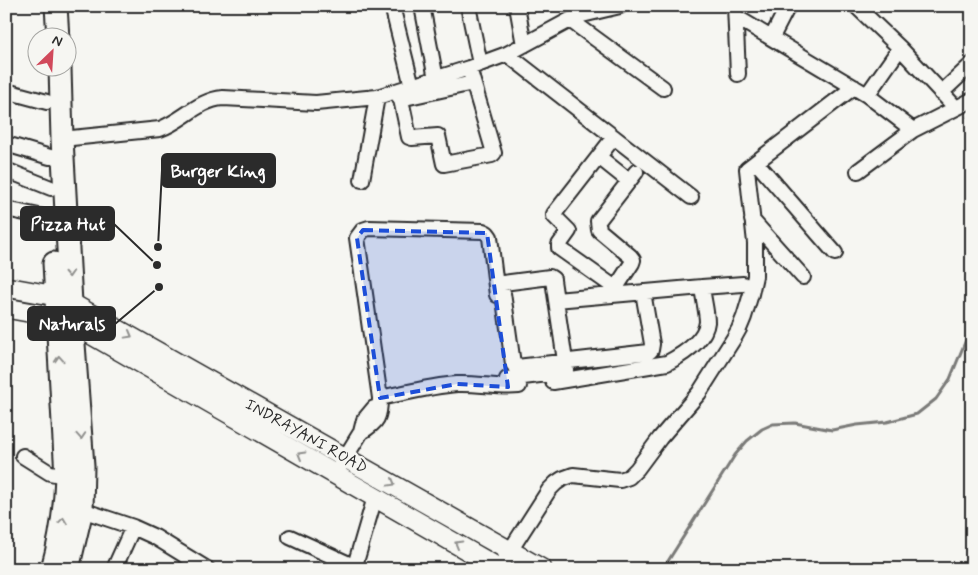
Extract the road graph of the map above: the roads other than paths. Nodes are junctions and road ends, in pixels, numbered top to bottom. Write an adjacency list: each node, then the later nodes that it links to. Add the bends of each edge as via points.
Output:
1 (44, 6): 12 (highway)
2 (56, 6): 13 (highway)
3 (392, 6): 28 (street)
4 (422, 6): 23 (street)
5 (468, 6): 19 (street)
6 (517, 6): 15 (street)
7 (620, 6): 11 (street)
8 (788, 6): 14 (street)
9 (856, 6): 16 (street)
10 (736, 11): 14 (street); 20 (street)
11 (570, 20): 15 (street); 26 (street)
12 (45, 28)
13 (57, 28)
14 (772, 37): 25 (street)
15 (524, 45): 17 (street)
16 (900, 48): 29 (street); 30 (street)
17 (507, 54): 19 (street); 36 (street)
18 (972, 64): 29 (street)
19 (474, 66): 23 (street); 24 (street)
20 (738, 74)
21 (47, 78): 33 (highway)
22 (60, 78): 37 (highway)
23 (436, 79): 28 (street)
24 (473, 83): 28 (street); 28 (street, via 494,153 444,164 437,136 409,137)
25 (854, 87): 30 (street); 41 (street)
26 (663, 88)
27 (6, 91): 33 (street)
28 (404, 92): 31 (street)
29 (941, 93): 34 (street)
30 (867, 95): 35 (street)
31 (377, 97): 37 (street, via 316,103 213,99 160,129); 44 (street)
32 (972, 100): 34 (street)
33 (48, 102): 39 (highway)
34 (956, 108): 35 (street)
35 (914, 130): 43 (street)
36 (614, 137): 40 (street); 46 (street)
37 (62, 139): 56 (highway, one-way to 56)
38 (6, 144): 39 (street)
39 (50, 157): 45 (highway)
40 (598, 157): 40 (street, via 554,216 569,231 559,248 617,286 633,260 599,230 598,224 632,176)
41 (756, 162): 49 (street, via 747,169); 50 (street)
42 (6, 170): 45 (street)
43 (858, 171)
44 (362, 180)
45 (52, 188): 48 (highway)
46 (691, 197)
47 (6, 209): 48 (street)
48 (53, 219): 56 (highway)
49 (752, 220): 51 (street); 71 (street, via 755,260 751,294 739,329 699,393 629,477 620,480 573,475 556,483)
50 (835, 253)
51 (804, 277)
52 (743, 284): 54 (street)
53 (6, 287): 56 (main road, INDRAYANI ROAD)
54 (702, 287): 55 (street); 61 (street, via 707,322 702,335 691,348 667,363 538,385)
55 (643, 292): 57 (street); 60 (street, via 652,344 649,352)
56 (63, 300): 59 (highway); 64 (main road, INDRAYANI ROAD, one-way to 64)
57 (556, 300): 60 (street); 60 (street, via 552,278 502,284 514,365)
58 (6, 308): 59 (main road, INDRAYANI ROAD)
59 (65, 322): 65 (main road, INDRAYANI ROAD, one-way to 59); 66 (highway, one-way to 59); 68 (highway, one-way to 68, via 83,466)
60 (566, 361): 61 (street, via 564,372)
61 (507, 383): 62 (street, via 420,389); 62 (street, via 491,242 487,233 369,228 357,238)
62 (380, 403): 64 (street, via 364,420 361,432)
63 (23, 456): 66 (street, via 50,473)
64 (346, 457): 65 (street); 71 (main road, INDRAYANI ROAD, one-way to 71)
65 (336, 474): 67 (main road, INDRAYANI ROAD)
66 (66, 476): 73 (highway, one-way to 66, via 60,538)
67 (375, 497): 72 (street); 77 (main road, INDRAYANI ROAD, one-way to 67)
68 (82, 510): 69 (street); 74 (highway)
69 (133, 526): 75 (street); 76 (street)
70 (290, 537): 72 (street)
71 (510, 551): 77 (street); 78 (main road, INDRAYANI ROAD)
72 (356, 568)
73 (52, 569)
74 (68, 569)
75 (114, 569)
76 (206, 569)
77 (500, 569)
78 (542, 569)

